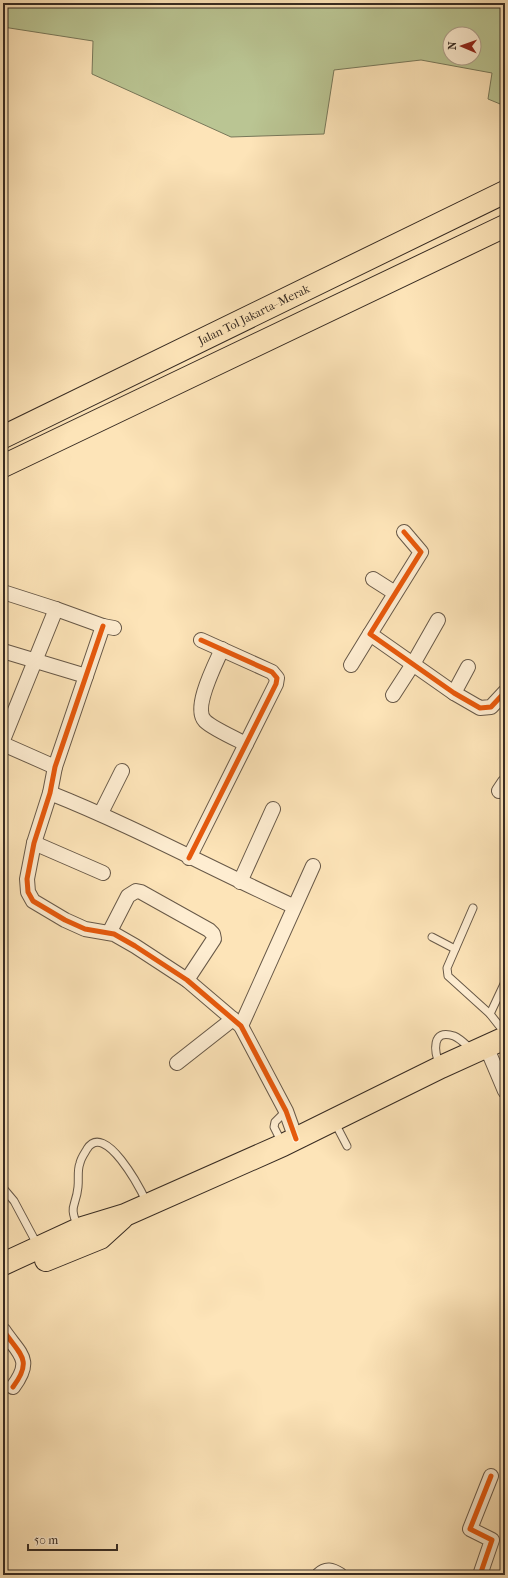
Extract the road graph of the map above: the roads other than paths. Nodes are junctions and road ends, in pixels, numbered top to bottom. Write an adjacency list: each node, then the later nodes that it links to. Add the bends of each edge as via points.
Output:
1 (505, 192): 3 (highway, Jalan Tol Jakarta–Merak)
2 (505, 226): 4 (highway)
3 (3, 437)
4 (3, 466)
5 (404, 532): 8 (street, via 421,552)
6 (373, 579): 8 (street)
7 (3, 592): 9 (street)
8 (395, 593): 11 (street)
9 (56, 609): 15 (street); 19 (street, via 108,627)
10 (438, 620): 17 (street)
11 (370, 634): 16 (street); 17 (street)
12 (202, 640): 13 (street)
13 (222, 649): 25 (street, via 204,693 201,713 205,721); 25 (street, via 272,672 277,678)
14 (3, 651): 15 (street)
15 (34, 660): 19 (street); 23 (street)
16 (351, 664)
17 (413, 664): 21 (street); 22 (street)
18 (468, 667): 21 (street)
19 (86, 676): 26 (street)
20 (505, 692): 21 (street, via 491,707 480,708)
21 (454, 693)
22 (393, 696)
23 (3, 740)
24 (3, 744): 26 (street)
25 (246, 744): 32 (street)
26 (55, 767): 28 (street)
27 (122, 771): 30 (street)
28 (50, 793): 30 (street); 31 (street)
29 (273, 809): 35 (street)
30 (101, 813): 32 (street)
31 (34, 844): 34 (street); 38 (street, via 27,879 28,892 33,901 85,929)
32 (189, 858): 35 (street)
33 (313, 866): 36 (street)
34 (103, 873)
35 (240, 882): 36 (street)
36 (293, 906): 44 (street)
37 (474, 908): 40 (lane)
38 (109, 933): 41 (street, via 135,946); 41 (street, via 128,896 136,891 209,930 214,934 214,939)
39 (432, 937): 40 (lane)
40 (455, 949): 43 (lane, via 447,968 448,976)
41 (187, 980): 44 (street)
42 (505, 982): 43 (lane)
43 (490, 1014): 45 (lane)
44 (237, 1022): 47 (street); 50 (street, via 286,1111)
45 (505, 1033)
46 (489, 1045): 48 (street); 49 (highway)
47 (176, 1063)
48 (505, 1091)
49 (333, 1120): 50 (highway); 51 (lane)
50 (289, 1142): 53 (highway)
51 (346, 1146)
52 (3, 1188): 56 (lane, via 14,1201)
53 (148, 1205): 54 (highway); 55 (lane, via 124,1164 108,1146 94,1142 80,1160 77,1172 79,1186 72,1208)
54 (125, 1215): 55 (highway); 58 (highway, via 100,1238)
55 (79, 1230): 56 (highway)
56 (39, 1248): 57 (highway)
57 (3, 1264)
58 (3, 1280)
59 (3, 1330): 60 (street, via 22,1355 24,1365 22,1375)
60 (13, 1387)
61 (491, 1476): 64 (street, via 470,1529 492,1540)
62 (319, 1575): 63 (street, via 327,1570)
63 (340, 1575)
64 (480, 1575)

